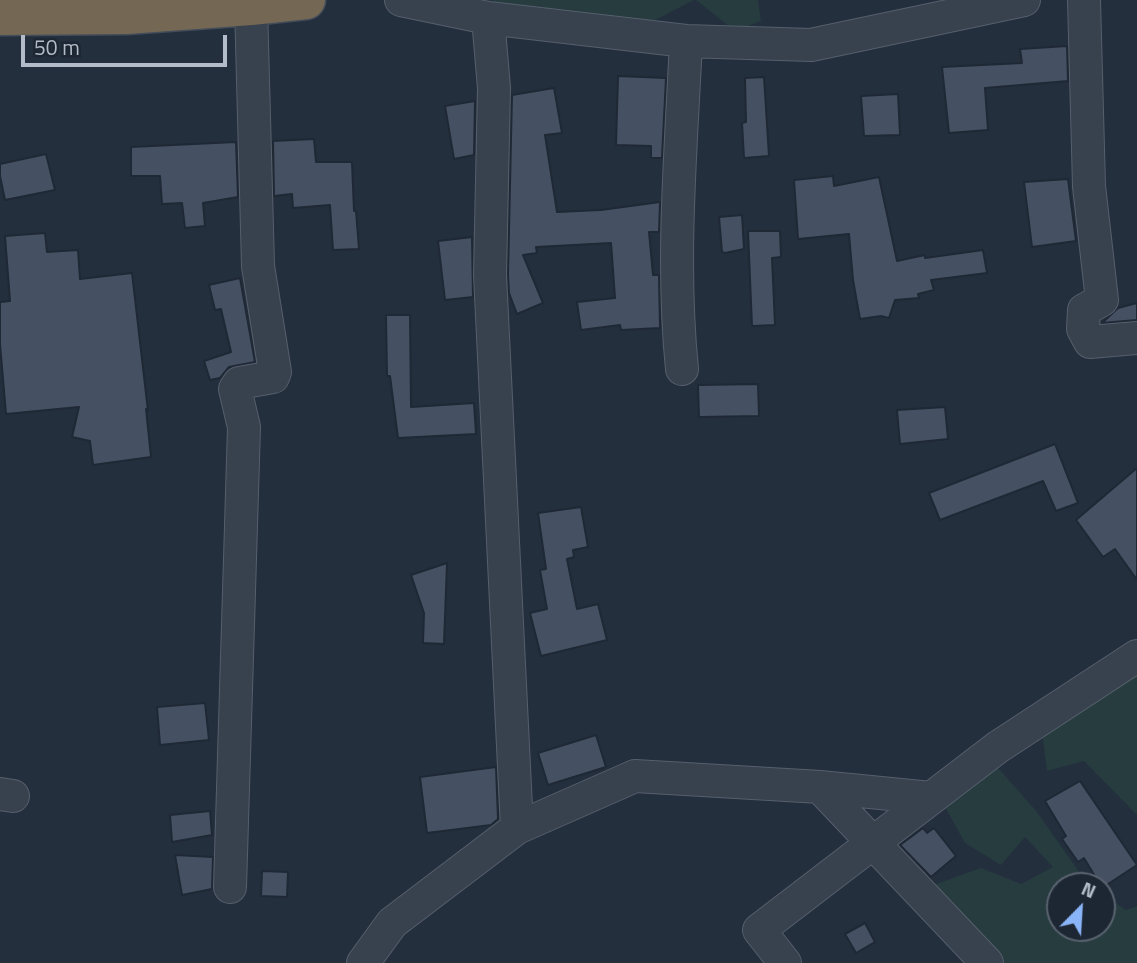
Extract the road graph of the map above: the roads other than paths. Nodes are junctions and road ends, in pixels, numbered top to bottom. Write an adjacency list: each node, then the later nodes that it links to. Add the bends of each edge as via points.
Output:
1 (306, 0): 5 (highway)
2 (401, 0): 7 (street)
3 (1024, 0): 8 (street, via 811,45)
4 (1084, 0): 9 (street, via 1089,186 1102,300 1084,310 1083,328 1090,342)
5 (251, 6): 6 (highway, via 126,15); 16 (street, via 258,266 275,372 273,377 239,383 235,388 244,427)
6 (0, 16)
7 (488, 18): 8 (street); 14 (street, via 494,89 490,275)
8 (686, 41): 10 (street, via 678,324)
9 (1137, 338)
10 (682, 369)
11 (1137, 656): 13 (street, via 998,747)
12 (820, 788): 13 (street); 14 (street, via 635,776); 15 (street)
13 (930, 798): 15 (street)
14 (517, 828): 17 (street, via 392,923)
15 (873, 842): 18 (street, via 759,930); 19 (street)
16 (230, 887)
17 (363, 963)
18 (785, 963)
19 (987, 963)

